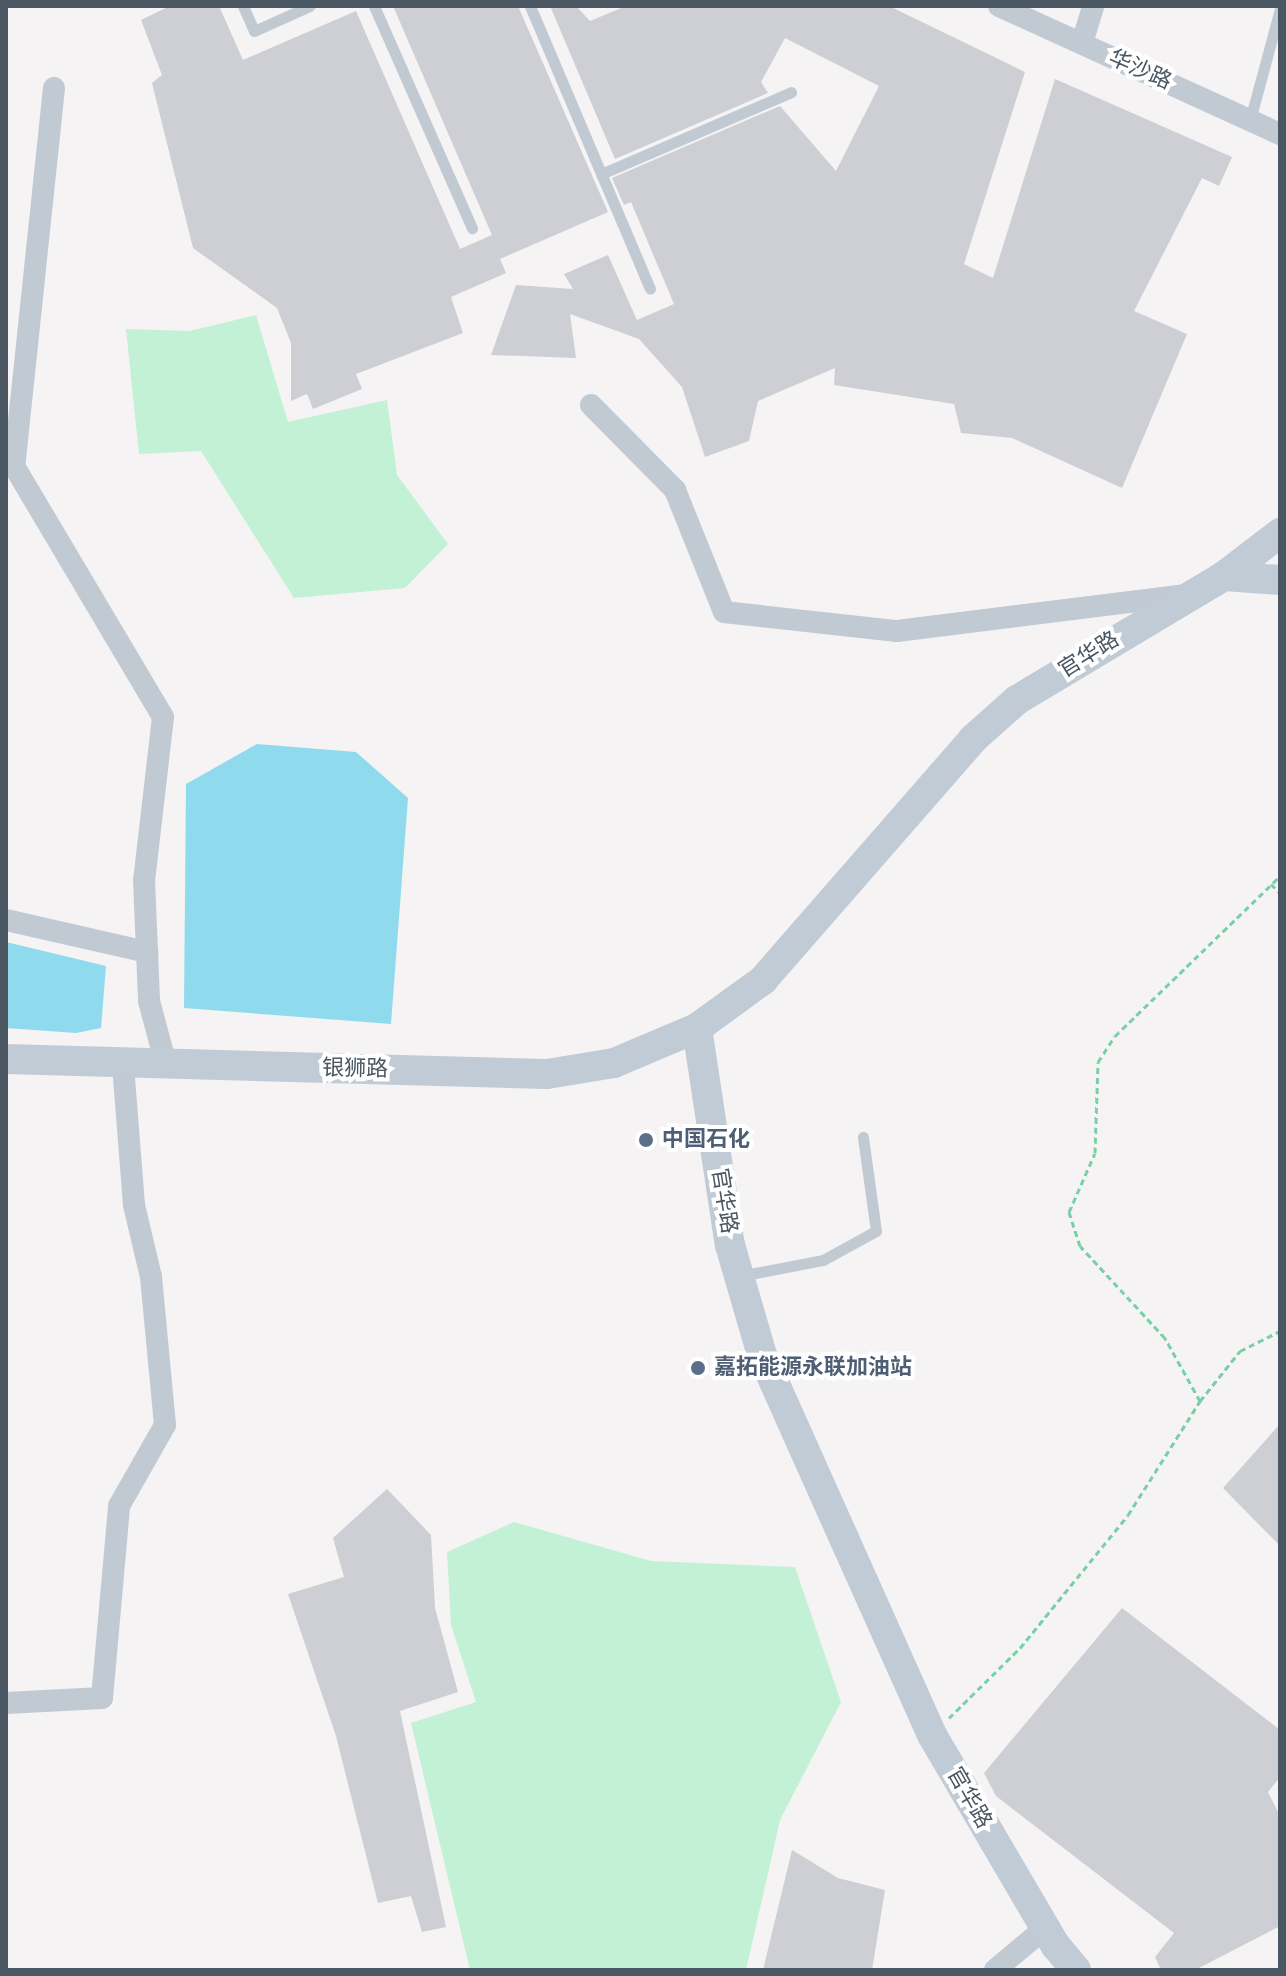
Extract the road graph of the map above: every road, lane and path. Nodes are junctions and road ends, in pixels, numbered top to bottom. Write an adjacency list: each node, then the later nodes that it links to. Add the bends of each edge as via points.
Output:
1 (243, 6): 2 (lane, via 254,31)
2 (310, 6)
3 (374, 6): 14 (lane)
4 (530, 6): 13 (lane)
5 (999, 6): 8 (street, 华沙路)
6 (1093, 6): 8 (street)
7 (1280, 9): 11 (lane)
8 (1082, 43): 11 (street, 华沙路)
9 (54, 88): 25 (street, via 14,466 163,717 144,880)
10 (791, 92): 13 (lane)
11 (1250, 120): 12 (street, 华沙路)
12 (1280, 134)
13 (601, 174): 15 (lane)
14 (472, 228)
15 (650, 289)
16 (591, 405): 20 (street, via 675,490 724,612 897,631)
17 (1280, 533): 18 (main road, 官华路)
18 (1224, 576): 19 (main road); 20 (main road, 官华路)
19 (1280, 580)
20 (1187, 595): 26 (main road, 官华路, via 1017,700 984,729 763,980)
21 (1280, 876): 22 (path)
22 (1271, 884): 23 (path); 33 (path, via 1115,1036 1098,1062 1095,1153 1069,1212 1080,1246 1165,1338)
23 (1280, 893)
24 (6, 920): 25 (street)
25 (147, 952): 29 (street, via 149,1001)
26 (697, 1028): 29 (main road, 银狮路, via 614,1063 547,1074); 31 (main road, 官华路)
27 (6, 1059): 28 (main road, 银狮路)
28 (123, 1064): 29 (main road, 银狮路); 34 (street, via 134,1205 153,1293 165,1425 119,1506 102,1698)
29 (166, 1065)
30 (863, 1137): 31 (lane, via 876,1231 823,1260)
31 (739, 1276): 35 (main road, 官华路, via 762,1355)
32 (1280, 1331): 33 (path, via 1240,1351)
33 (1200, 1401): 35 (path, via 1128,1515 1020,1648)
34 (6, 1703)
35 (932, 1735): 36 (main road, 官华路)
36 (1045, 1928): 37 (street); 38 (main road, 官华路)
37 (995, 1970)
38 (1076, 1970)

